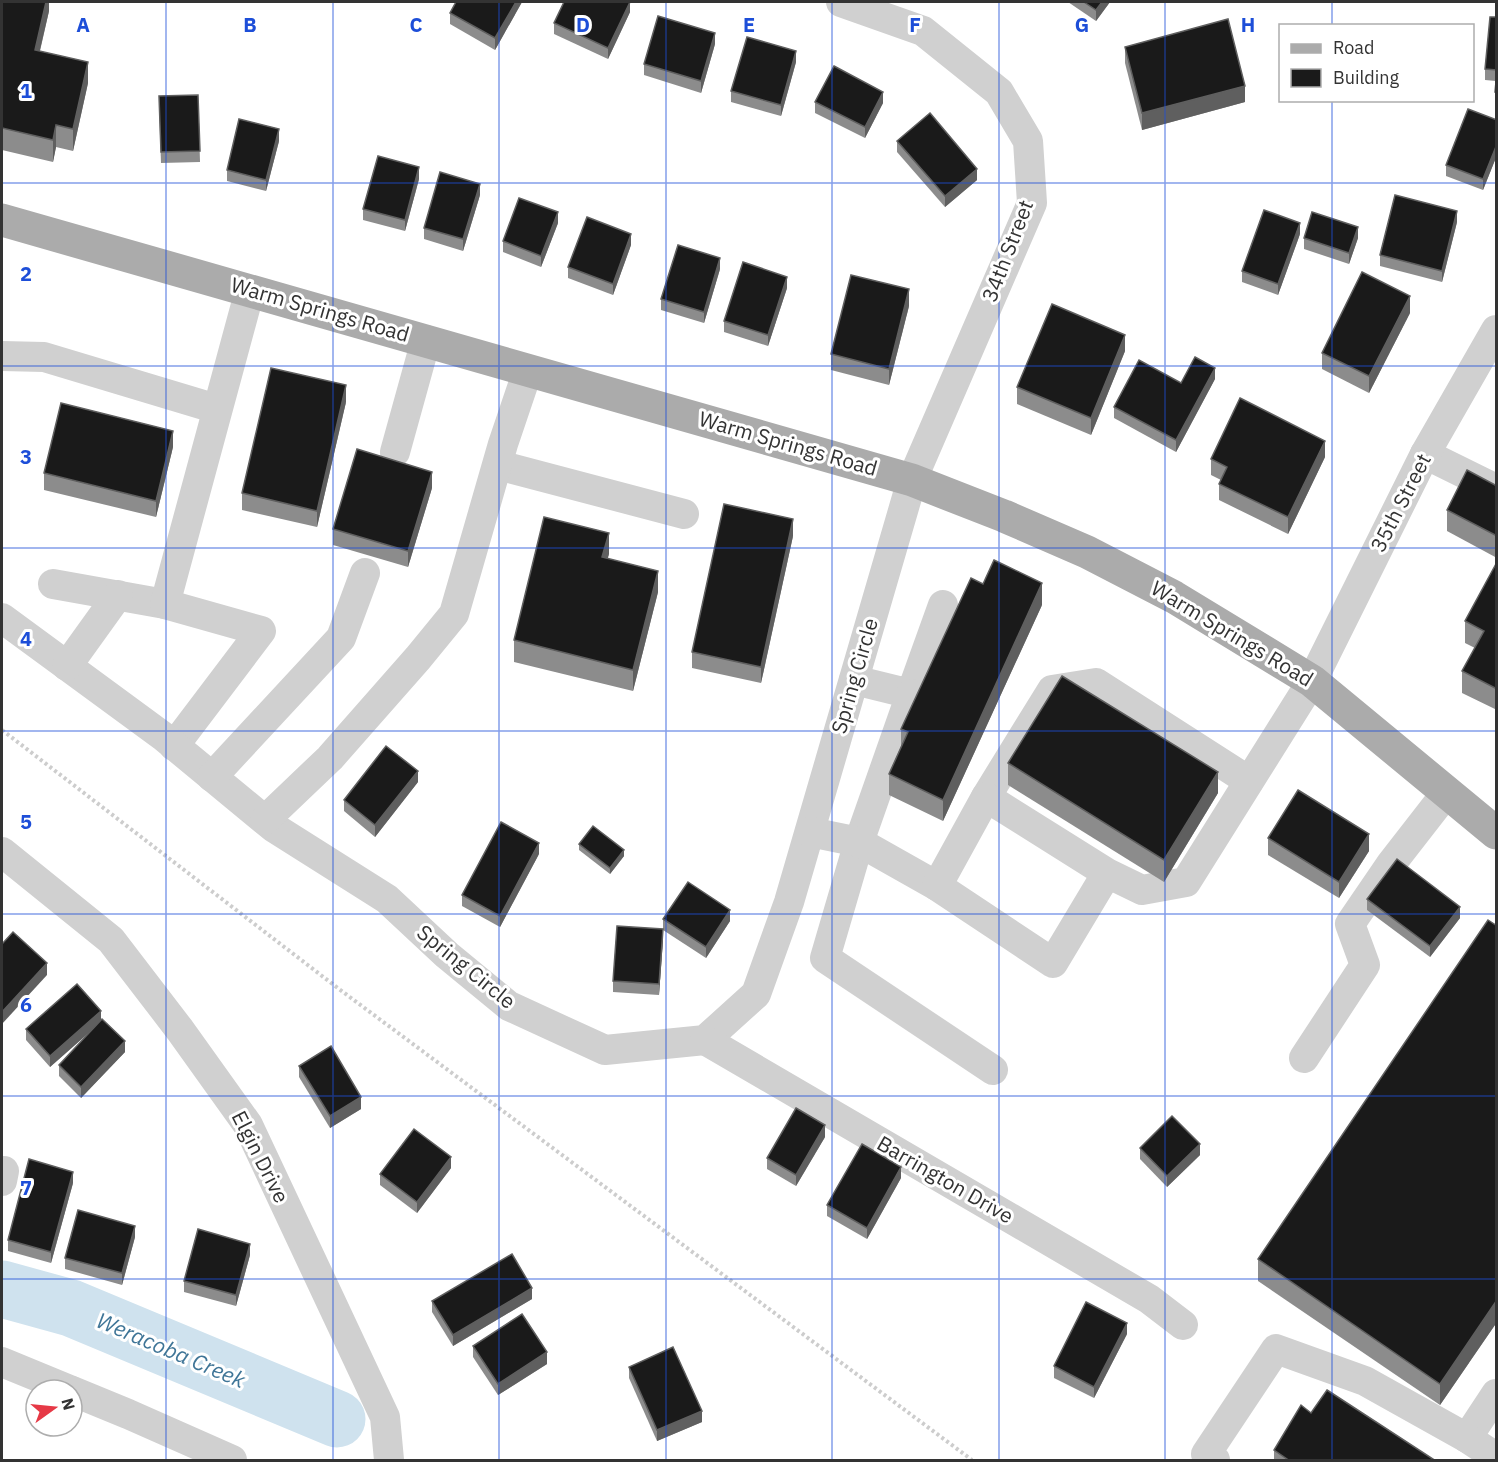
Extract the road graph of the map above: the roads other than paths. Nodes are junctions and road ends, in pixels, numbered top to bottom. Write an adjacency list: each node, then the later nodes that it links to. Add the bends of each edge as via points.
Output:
1 (841, 2): 12 (street, 34th Street, via 923,31 999,92 1028,141 1032,203)
2 (2, 220): 3 (main road, Warm Springs Road)
3 (250, 290): 5 (main road, Warm Springs Road); 8 (street)
4 (1497, 330): 10 (street, 35th Street)
5 (426, 340): 7 (main road, Warm Springs Road); 9 (street)
6 (2, 356): 8 (street, via 44,357)
7 (528, 369): 11 (street); 12 (main road, Warm Springs Road)
8 (218, 409): 18 (street)
9 (395, 452)
10 (1425, 453): 13 (street); 23 (street, 35th Street)
11 (498, 465): 14 (street); 30 (street, via 454,614 330,758)
12 (912, 480): 22 (street, Spring Circle); 23 (main road, Warm Springs Road, via 1087,552 1174,597)
13 (1497, 489)
14 (684, 514)
15 (365, 573): 26 (street, via 341,638)
16 (53, 584): 17 (street)
17 (118, 595): 18 (street); 21 (street)
18 (165, 604): 25 (street, via 261,631)
19 (943, 605): 24 (street)
20 (2, 618): 21 (street, Spring Circle)
21 (67, 666): 25 (street, Spring Circle)
22 (854, 680): 24 (street); 31 (street, Spring Circle)
23 (1312, 681): 27 (street, 35th Street); 28 (main road, Warm Springs Road)
24 (910, 694): 33 (street)
25 (174, 746): 26 (street, Spring Circle)
26 (212, 777): 30 (street, Spring Circle)
27 (1249, 781): 29 (street, via 1096,683 1052,690); 35 (street, 35th Street, via 1186,882 1142,890)
28 (1447, 792): 32 (main road, Warm Springs Road); 38 (street, via 1350,924 1365,965)
29 (986, 797): 35 (street, 35th Street); 36 (street)
30 (265, 820): 37 (street, Spring Circle, via 387,899 509,1006 605,1050)
31 (810, 832): 33 (street); 37 (street, Spring Circle, via 756,994)
32 (1497, 833)
33 (859, 842): 36 (street); 39 (street, via 825,958)
34 (2, 852): 48 (street, Elgin Drive, via 111,940 248,1125 385,1417)
35 (1107, 873): 36 (street, via 1053,963)
36 (937, 886)
37 (705, 1040): 40 (street, Barrington Drive, via 1149,1299)
38 (1304, 1058)
39 (993, 1070)
40 (1183, 1325)
41 (2, 1362): 42 (street)
42 (41, 1378)
43 (1497, 1394): 45 (street)
44 (84, 1395): 47 (street)
45 (1467, 1437): 46 (street); 49 (street, via 1365,1381 1276,1349 1206,1454)
46 (1497, 1457)
47 (232, 1461)
48 (389, 1461)
49 (1215, 1461)

